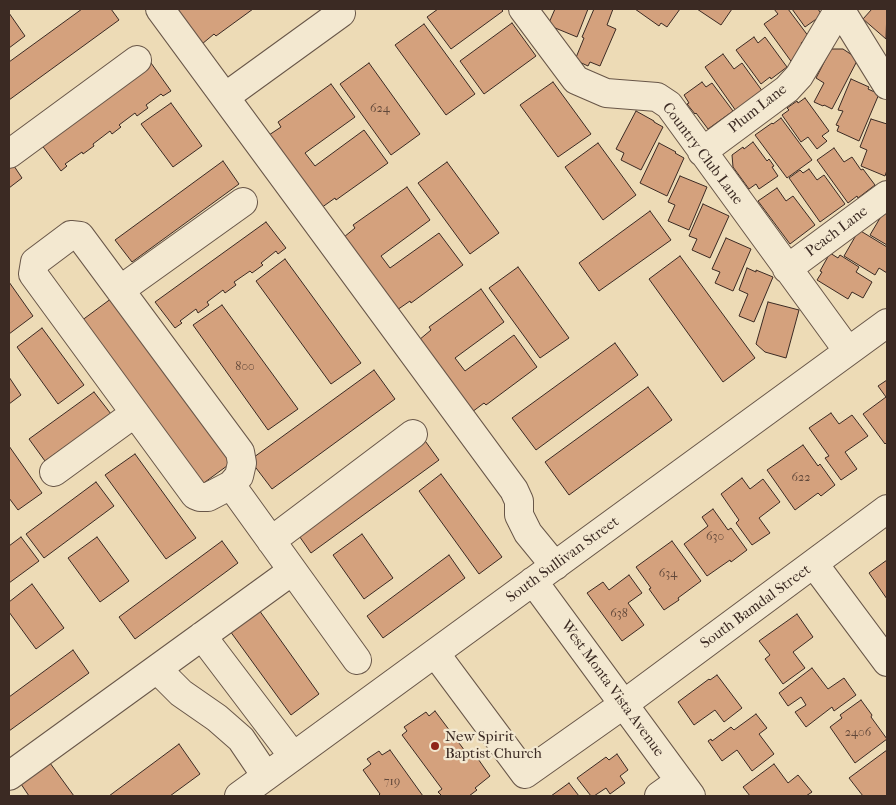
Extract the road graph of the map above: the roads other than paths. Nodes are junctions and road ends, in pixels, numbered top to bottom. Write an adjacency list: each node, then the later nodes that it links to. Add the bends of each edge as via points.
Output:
1 (160, 9): 7 (street, West Monta Vista Avenue)
2 (523, 9): 9 (street, Country Club Lane, via 576,80 606,93 657,97 669,105)
3 (840, 9): 6 (street); 9 (street, Plum Lane, via 799,76 787,89)
4 (341, 12): 7 (street)
5 (136, 60): 8 (street)
6 (887, 85)
7 (225, 97): 24 (street, West Monta Vista Avenue, via 514,490 519,501 519,515)
8 (13, 142)
9 (702, 152): 12 (street, Country Club Lane)
10 (887, 194): 12 (street, Peach Lane)
11 (243, 202): 13 (street)
12 (787, 269): 15 (street, Country Club Lane)
13 (120, 290): 16 (street, via 80,236 71,235 35,262 34,274); 19 (street, via 240,452 239,476)
14 (887, 323): 15 (street, South Sullivan Street)
15 (848, 352): 24 (street, South Sullivan Street)
16 (135, 413): 18 (street); 19 (street, via 195,495 208,497)
17 (413, 434): 21 (street)
18 (54, 472)
19 (230, 485): 21 (street)
20 (887, 510): 22 (street, South Bamdal Street)
21 (271, 541): 23 (street)
22 (814, 564): 28 (street); 30 (street, South Bamdal Street)
23 (292, 571): 25 (street); 27 (street)
24 (544, 573): 26 (street, South Sullivan Street); 30 (street, West Monta Vista Avenue)
25 (202, 636): 29 (street); 31 (street)
26 (435, 653): 30 (street, South Bamdal Street, via 526,774); 31 (street, South Sullivan Street)
27 (357, 660)
28 (887, 662)
29 (157, 670): 32 (street); 33 (street, via 181,694 241,739)
30 (624, 704): 34 (street, West Monta Vista Avenue)
31 (293, 756): 33 (street, South Sullivan Street)
32 (9, 776)
33 (266, 776): 35 (street, South Sullivan Street)
34 (677, 791)
35 (239, 796)

